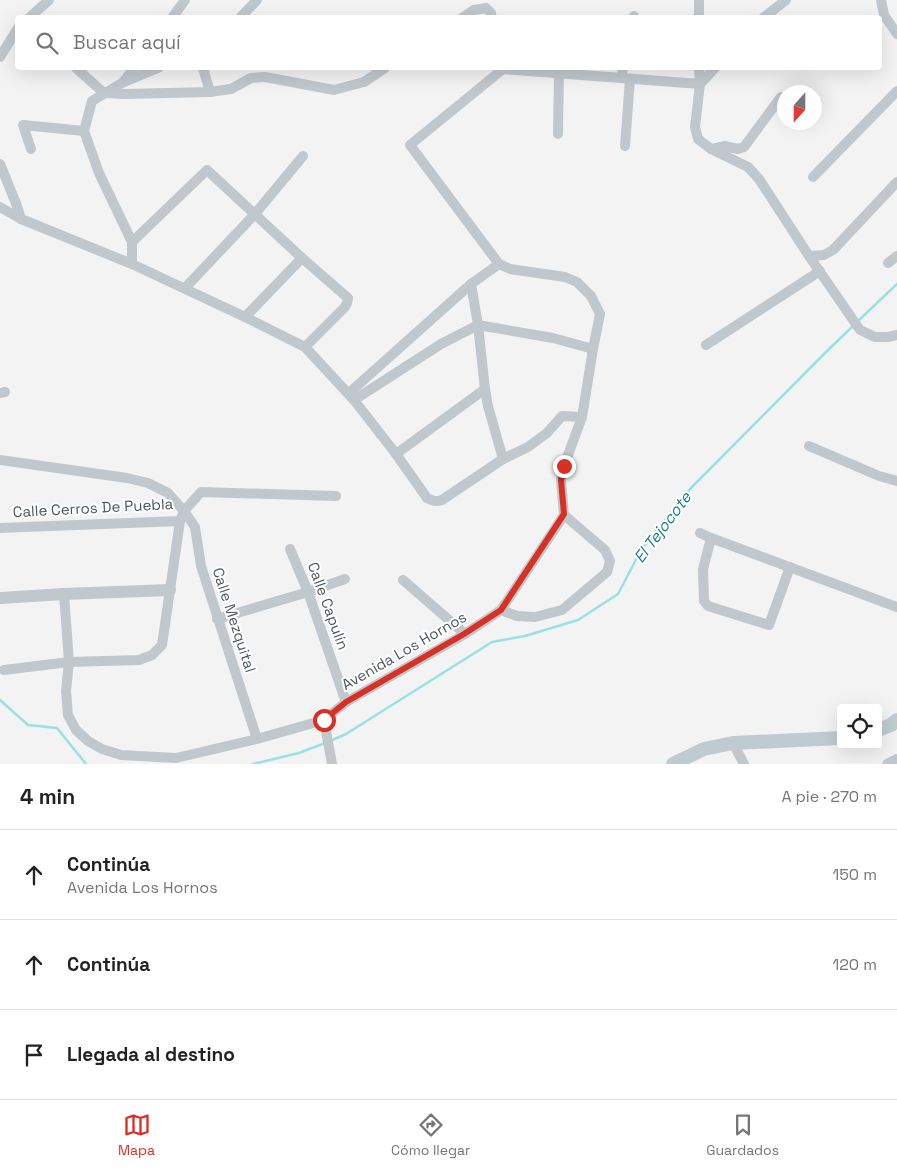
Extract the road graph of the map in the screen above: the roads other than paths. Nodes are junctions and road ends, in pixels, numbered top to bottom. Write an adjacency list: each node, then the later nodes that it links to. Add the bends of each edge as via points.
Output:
1 (48, 0): 7 (street)
2 (185, 0): 8 (street)
3 (257, 0): 9 (street)
4 (699, 0): 12 (street)
5 (786, 0): 13 (street)
6 (881, 1): 15 (street, via 884,15)
7 (32, 15)
8 (174, 15)
9 (243, 15)
10 (466, 15): 11 (street, via 486,8)
11 (491, 15)
12 (699, 15)
13 (767, 15)
14 (15, 33): 16 (street)
15 (897, 34)
16 (0, 57)
17 (78, 70): 32 (street)
18 (132, 70): 28 (street)
19 (153, 70): 28 (street)
20 (204, 70): 31 (street)
21 (382, 70): 31 (street, via 364,82 334,90 265,77 251,78 231,89)
22 (501, 70): 51 (street, via 410,145)
23 (525, 70): 26 (street)
24 (699, 70): 29 (street)
25 (713, 70): 29 (street)
26 (559, 73): 27 (street); 35 (street)
27 (625, 75): 29 (street); 36 (street)
28 (122, 83): 32 (street)
29 (700, 84): 37 (street, via 695,127 698,139)
30 (897, 91): 41 (street)
31 (210, 92): 32 (street)
32 (104, 93): 34 (street, via 92,101)
33 (777, 102): 37 (street, via 744,147)
34 (84, 131): 38 (street, via 23,125); 46 (street, via 99,173)
35 (558, 134)
36 (625, 146)
37 (711, 149): 47 (street, via 748,166)
38 (31, 150)
39 (302, 156): 44 (street)
40 (0, 164): 45 (street)
41 (813, 177)
42 (897, 182): 47 (street, via 833,250 824,255)
43 (0, 208): 45 (street)
44 (254, 215): 46 (street, via 207,170); 49 (street); 55 (street)
45 (21, 219): 50 (street)
46 (132, 242): 50 (street)
47 (809, 256): 53 (street)
48 (897, 256): 52 (street)
49 (302, 258): 56 (street); 60 (street, via 348,298 345,307)
50 (132, 264): 55 (street)
51 (500, 264): 54 (street); 61 (street, via 510,269 565,277 577,282 591,296 600,314)
52 (888, 264)
53 (820, 271): 58 (street, via 859,329 875,337); 59 (street)
54 (471, 284): 57 (street); 63 (street)
55 (185, 288): 56 (street)
56 (245, 317): 60 (street)
57 (478, 325): 61 (street, via 553,338); 62 (street); 63 (street)
58 (897, 335)
59 (706, 345)
60 (305, 347): 63 (street)
61 (593, 349): 64 (street)
62 (485, 390): 66 (street); 67 (street)
63 (351, 396): 66 (street)
64 (582, 417): 67 (street, via 562,416 548,433); 71 (street, via 561,480)
65 (809, 446): 69 (street)
66 (396, 454): 67 (street, via 427,498 437,502)
67 (503, 459)
68 (0, 460): 72 (street, Calle Mezquital, via 148,483 168,492)
69 (897, 481)
70 (336, 496): 72 (street, via 201,492)
71 (564, 514): 85 (street); 85 (street, via 605,550 610,561 607,572 562,610 535,617 517,616)
72 (182, 516): 73 (street, Calle Cerros De Puebla); 80 (street); 86 (street, Calle Mezquital, via 195,527 200,566)
73 (0, 528)
74 (700, 533): 75 (street)
75 (711, 538): 77 (street); 77 (street, via 703,569 704,601 708,606 769,625)
76 (290, 549): 81 (street, Calle Capulín)
77 (790, 567): 84 (street)
78 (345, 579): 81 (street)
79 (403, 580): 87 (street)
80 (170, 590): 82 (street); 88 (street, via 162,645 152,655 139,660)
81 (308, 592): 86 (street); 90 (street, Calle Capulín)
82 (64, 594): 83 (street); 88 (street, Avenida Los Hornos)
83 (0, 598)
84 (897, 607)
85 (501, 610): 87 (street, Avenida Los Hornos)
86 (218, 618): 95 (street, Calle Mezquital)
87 (464, 634): 90 (street, Avenida Los Hornos)
88 (69, 662): 89 (street); 95 (street, Avenida Los Hornos, via 68,715 76,730 102,749 121,755 176,758)
89 (4, 670)
90 (346, 702): 91 (street, Avenida Los Hornos)
91 (324, 720): 95 (street, Avenida Los Hornos); 98 (street)
92 (897, 720): 93 (main road)
93 (882, 728)
94 (837, 738): 96 (main road)
95 (257, 739)
96 (733, 743): 99 (main road, via 704,749); 100 (street)
97 (897, 759): 101 (street)
98 (332, 764)
99 (673, 764)
100 (744, 764)
101 (888, 764)

